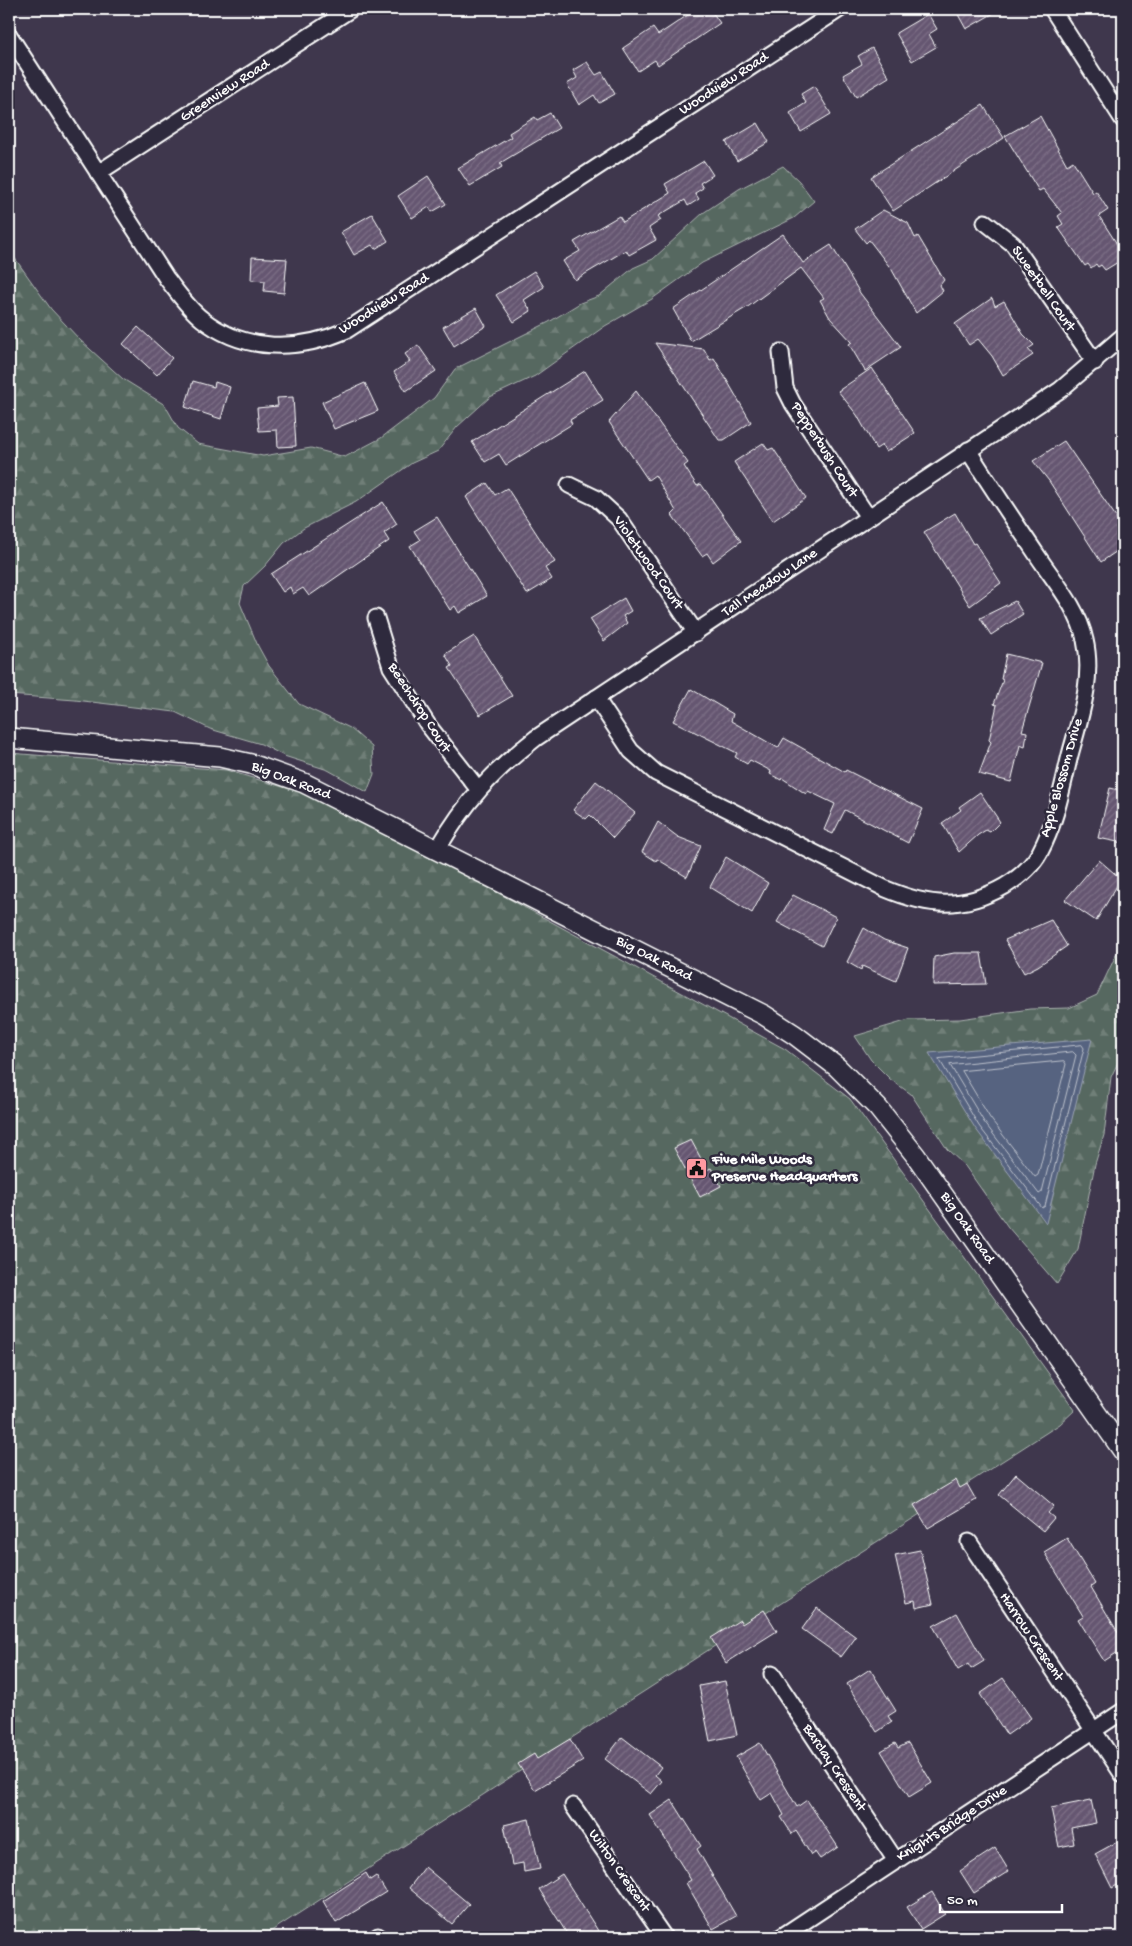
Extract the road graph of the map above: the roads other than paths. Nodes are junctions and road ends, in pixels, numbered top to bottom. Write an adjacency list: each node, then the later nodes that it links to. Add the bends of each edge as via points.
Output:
1 (351, 9): 6 (street, Greenview Road)
2 (840, 9): 6 (street, Woodview Road, via 347,330 308,344 265,345 243,340 220,332 202,319 167,279)
3 (1052, 9): 5 (street)
4 (9, 35): 6 (street, Woodview Road)
5 (1123, 120)
6 (98, 173)
7 (985, 222): 10 (street, Sweetbell Court, via 1013,244)
8 (1123, 336): 10 (street, Tall Meadow Lane)
9 (781, 352): 13 (street, Pepperbush Court, via 785,388 793,404)
10 (1095, 362): 11 (street, Tall Meadow Lane, via 1060,390)
11 (968, 450): 13 (street, Tall Meadow Lane); 16 (street, Apple Blossom Drive, via 1071,606 1083,633 1088,661 1080,717 1051,828 1039,854 1014,880 993,893 952,904 910,899 886,889 656,772 631,752)
12 (569, 485): 15 (street, Violetwood Court, via 596,498 619,519)
13 (868, 517): 15 (street, Tall Meadow Lane)
14 (376, 618): 18 (street, Beechdrop Court, via 391,667 428,725)
15 (696, 633): 16 (street, Tall Meadow Lane)
16 (596, 698): 18 (street, Tall Meadow Lane, via 504,763)
17 (9, 738): 19 (street, Big Oak Road, via 171,751 251,764 304,783)
18 (478, 789): 19 (street, Tall Meadow Lane)
19 (437, 850): 20 (street, Big Oak Road, via 764,1015 837,1068 878,1108 916,1156)
20 (1123, 1450)
21 (969, 1542): 24 (street, Harrow Crescent)
22 (772, 1674): 27 (street, Barclay Crescent)
23 (1123, 1711): 24 (street, Knights Bridge Drive)
24 (1094, 1731): 25 (street, Harrow Crescent); 27 (street, Knights Bridge Drive)
25 (1123, 1775)
26 (574, 1806): 28 (street, Wilton Crescent)
27 (896, 1861): 29 (street, Knights Bridge Drive)
28 (664, 1937)
29 (781, 1937)

